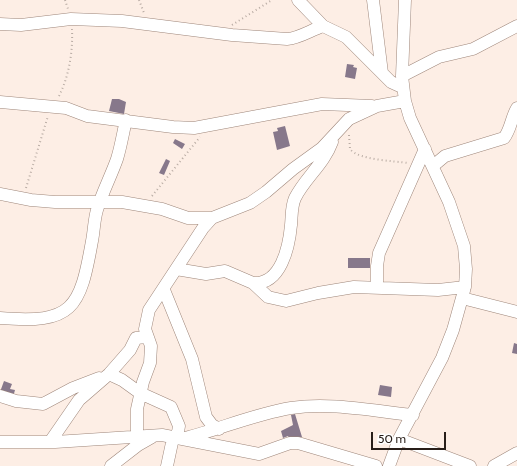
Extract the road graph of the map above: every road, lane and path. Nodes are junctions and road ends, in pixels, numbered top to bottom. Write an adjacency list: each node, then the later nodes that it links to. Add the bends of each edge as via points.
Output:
1 (272, 0): 9 (path)
2 (298, 0): 7 (street)
3 (374, 0): 10 (street)
4 (405, 0): 11 (street)
5 (71, 19): 6 (street, via 21,25); 9 (street, via 130,21); 15 (path, via 73,42 67,75)
6 (0, 24)
7 (323, 26): 9 (street, via 287,39); 10 (street, via 346,37)
8 (517, 26): 11 (street, via 473,49 439,57)
9 (218, 33)
10 (382, 73): 11 (street, via 395,85)
11 (402, 81): 12 (street)
12 (405, 101): 14 (street); 21 (street)
13 (0, 102): 15 (street)
14 (377, 106): 18 (street); 19 (street, via 322,104)
15 (52, 107): 17 (street, via 66,108 87,116); 25 (path)
16 (517, 108): 23 (street, via 510,130 504,138 463,149 446,156)
17 (126, 120): 19 (street, via 173,127); 26 (street, via 116,160)
18 (349, 120): 20 (street); 22 (path, via 349,144 352,152 378,159)
19 (206, 126): 27 (path)
20 (334, 135): 28 (street, via 322,148 250,203); 30 (street, via 323,159 293,204 291,226 278,271 266,281)
21 (425, 149): 22 (street); 23 (street)
22 (419, 164): 31 (street, via 379,253)
23 (433, 166): 33 (street, via 464,246 466,269)
24 (0, 194): 25 (street)
25 (22, 199): 26 (street)
26 (100, 202): 27 (street, via 122,202); 35 (street, via 85,273 75,302 48,318)
27 (144, 207): 28 (street, via 162,209 188,218)
28 (212, 218): 29 (street, via 198,234)
29 (176, 269): 30 (street, via 206,274 222,270); 32 (street)
30 (253, 283): 31 (street, via 268,297 286,301 347,288)
31 (377, 288): 33 (street)
32 (164, 290): 36 (street, via 149,310 145,329); 41 (street, via 192,359 206,417)
33 (463, 293): 34 (street); 40 (street, via 445,351)
34 (517, 312)
35 (0, 318)
36 (147, 337): 37 (street, via 136,338 130,350); 38 (street, via 151,346 150,363)
37 (107, 375): 38 (street, via 122,380); 39 (street, via 73,388 43,404); 47 (street, via 79,400)
38 (140, 393): 43 (street); 44 (street, via 171,407 179,426)
39 (0, 396)
40 (413, 415): 41 (street, via 313,406 267,413); 45 (street)
41 (219, 429): 44 (street)
42 (155, 436): 43 (street); 44 (street); 49 (street)
43 (137, 437): 47 (street)
44 (177, 438): 50 (street); 51 (street, via 259,454 290,443 298,443)
45 (399, 439): 52 (street); 53 (street)
46 (0, 442): 47 (street)
47 (50, 442)
48 (517, 453): 54 (street)
49 (110, 466)
50 (167, 466)
51 (376, 466)
52 (389, 466)
53 (470, 466)
54 (494, 466)

